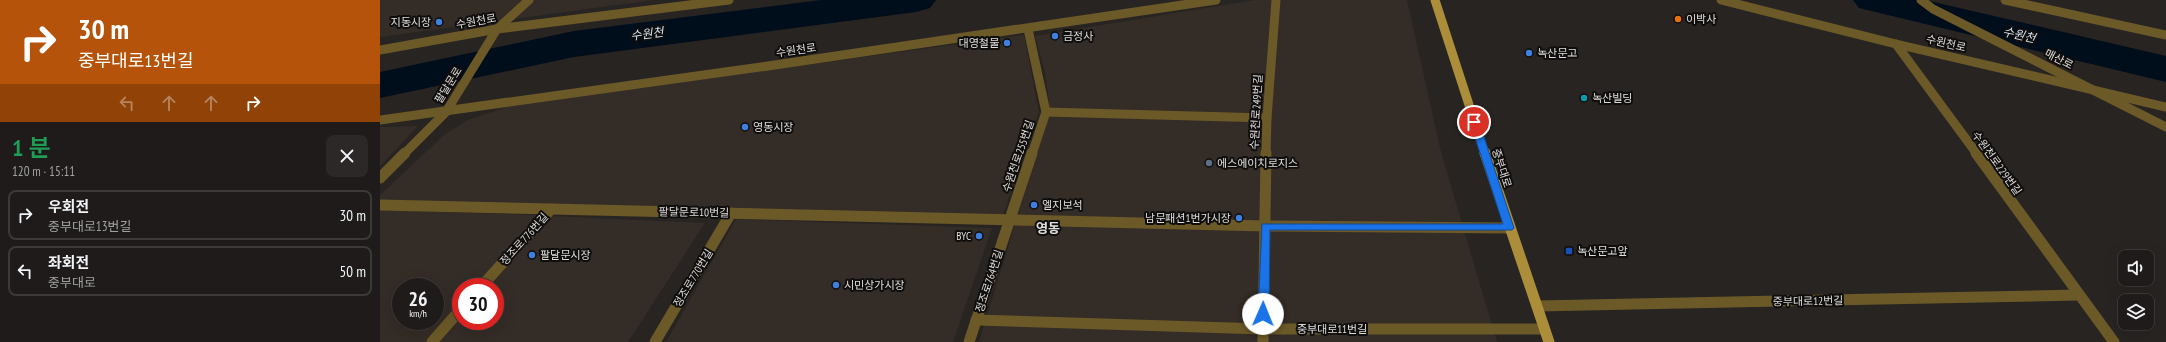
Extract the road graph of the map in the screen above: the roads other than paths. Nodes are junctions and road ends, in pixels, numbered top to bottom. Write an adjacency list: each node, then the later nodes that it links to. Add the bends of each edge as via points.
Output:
1 (529, 0): 11 (street, 팔달문로)
2 (729, 0): 9 (street, 수원천로)
3 (1216, 0): 10 (street, 수원천로)
4 (1276, 0): 19 (street, 수원천로249번길)
5 (1435, 0): 28 (main road, 중부대로)
6 (1721, 0): 13 (street, 수원천로)
7 (1921, 0): 15 (street, 매산로, via 1933,9)
8 (2005, 0): 12 (street)
9 (673, 4): 11 (street, 수원천로)
10 (1028, 29): 17 (street, 수원천로); 18 (street, 수원천로255번길)
11 (495, 32): 14 (street, 수원천로); 17 (street, 팔달문로)
12 (2166, 34)
13 (1896, 44): 15 (street, 수원천로); 30 (street, 수원천로229번길)
14 (380, 50)
15 (2091, 89): 16 (street, 수원천로); 21 (street, 매산로)
16 (2166, 107)
17 (446, 112): 20 (street, 수원천로); 22 (street, 팔달문로)
18 (1046, 112): 19 (street); 26 (street, 수원천로255번길)
19 (1267, 118): 27 (street, 수원천로249번길)
20 (380, 120)
21 (2166, 127)
22 (380, 178)
23 (380, 205): 24 (street, 팔달문로10번길)
24 (551, 209): 25 (street, 팔달문로10번길); 29 (street, 정조로776번길)
25 (731, 213): 26 (street, 팔달문로10번길); 37 (street, 정조로770번길)
26 (1009, 219): 27 (street, 팔달문로10번길); 33 (street, 정조로764번길)
27 (1266, 226): 28 (street, 팔달문로10번길); 34 (street, 수원천로249번길)
28 (1509, 228): 31 (main road, 중부대로)
29 (489, 278)
30 (2079, 295): 31 (street, 중부대로12번길); 41 (street, 수원천로229번길)
31 (1536, 306): 35 (main road, 중부대로)
32 (452, 319): 36 (street)
33 (976, 320): 34 (street, 중부대로11번길); 38 (street, 정조로764번길)
34 (1263, 329): 35 (street, 중부대로11번길); 39 (street, 수원천로249번길)
35 (1544, 329): 40 (main road, 중부대로)
36 (432, 342)
37 (655, 342)
38 (969, 342)
39 (1263, 342)
40 (1549, 342)
41 (2114, 342)

